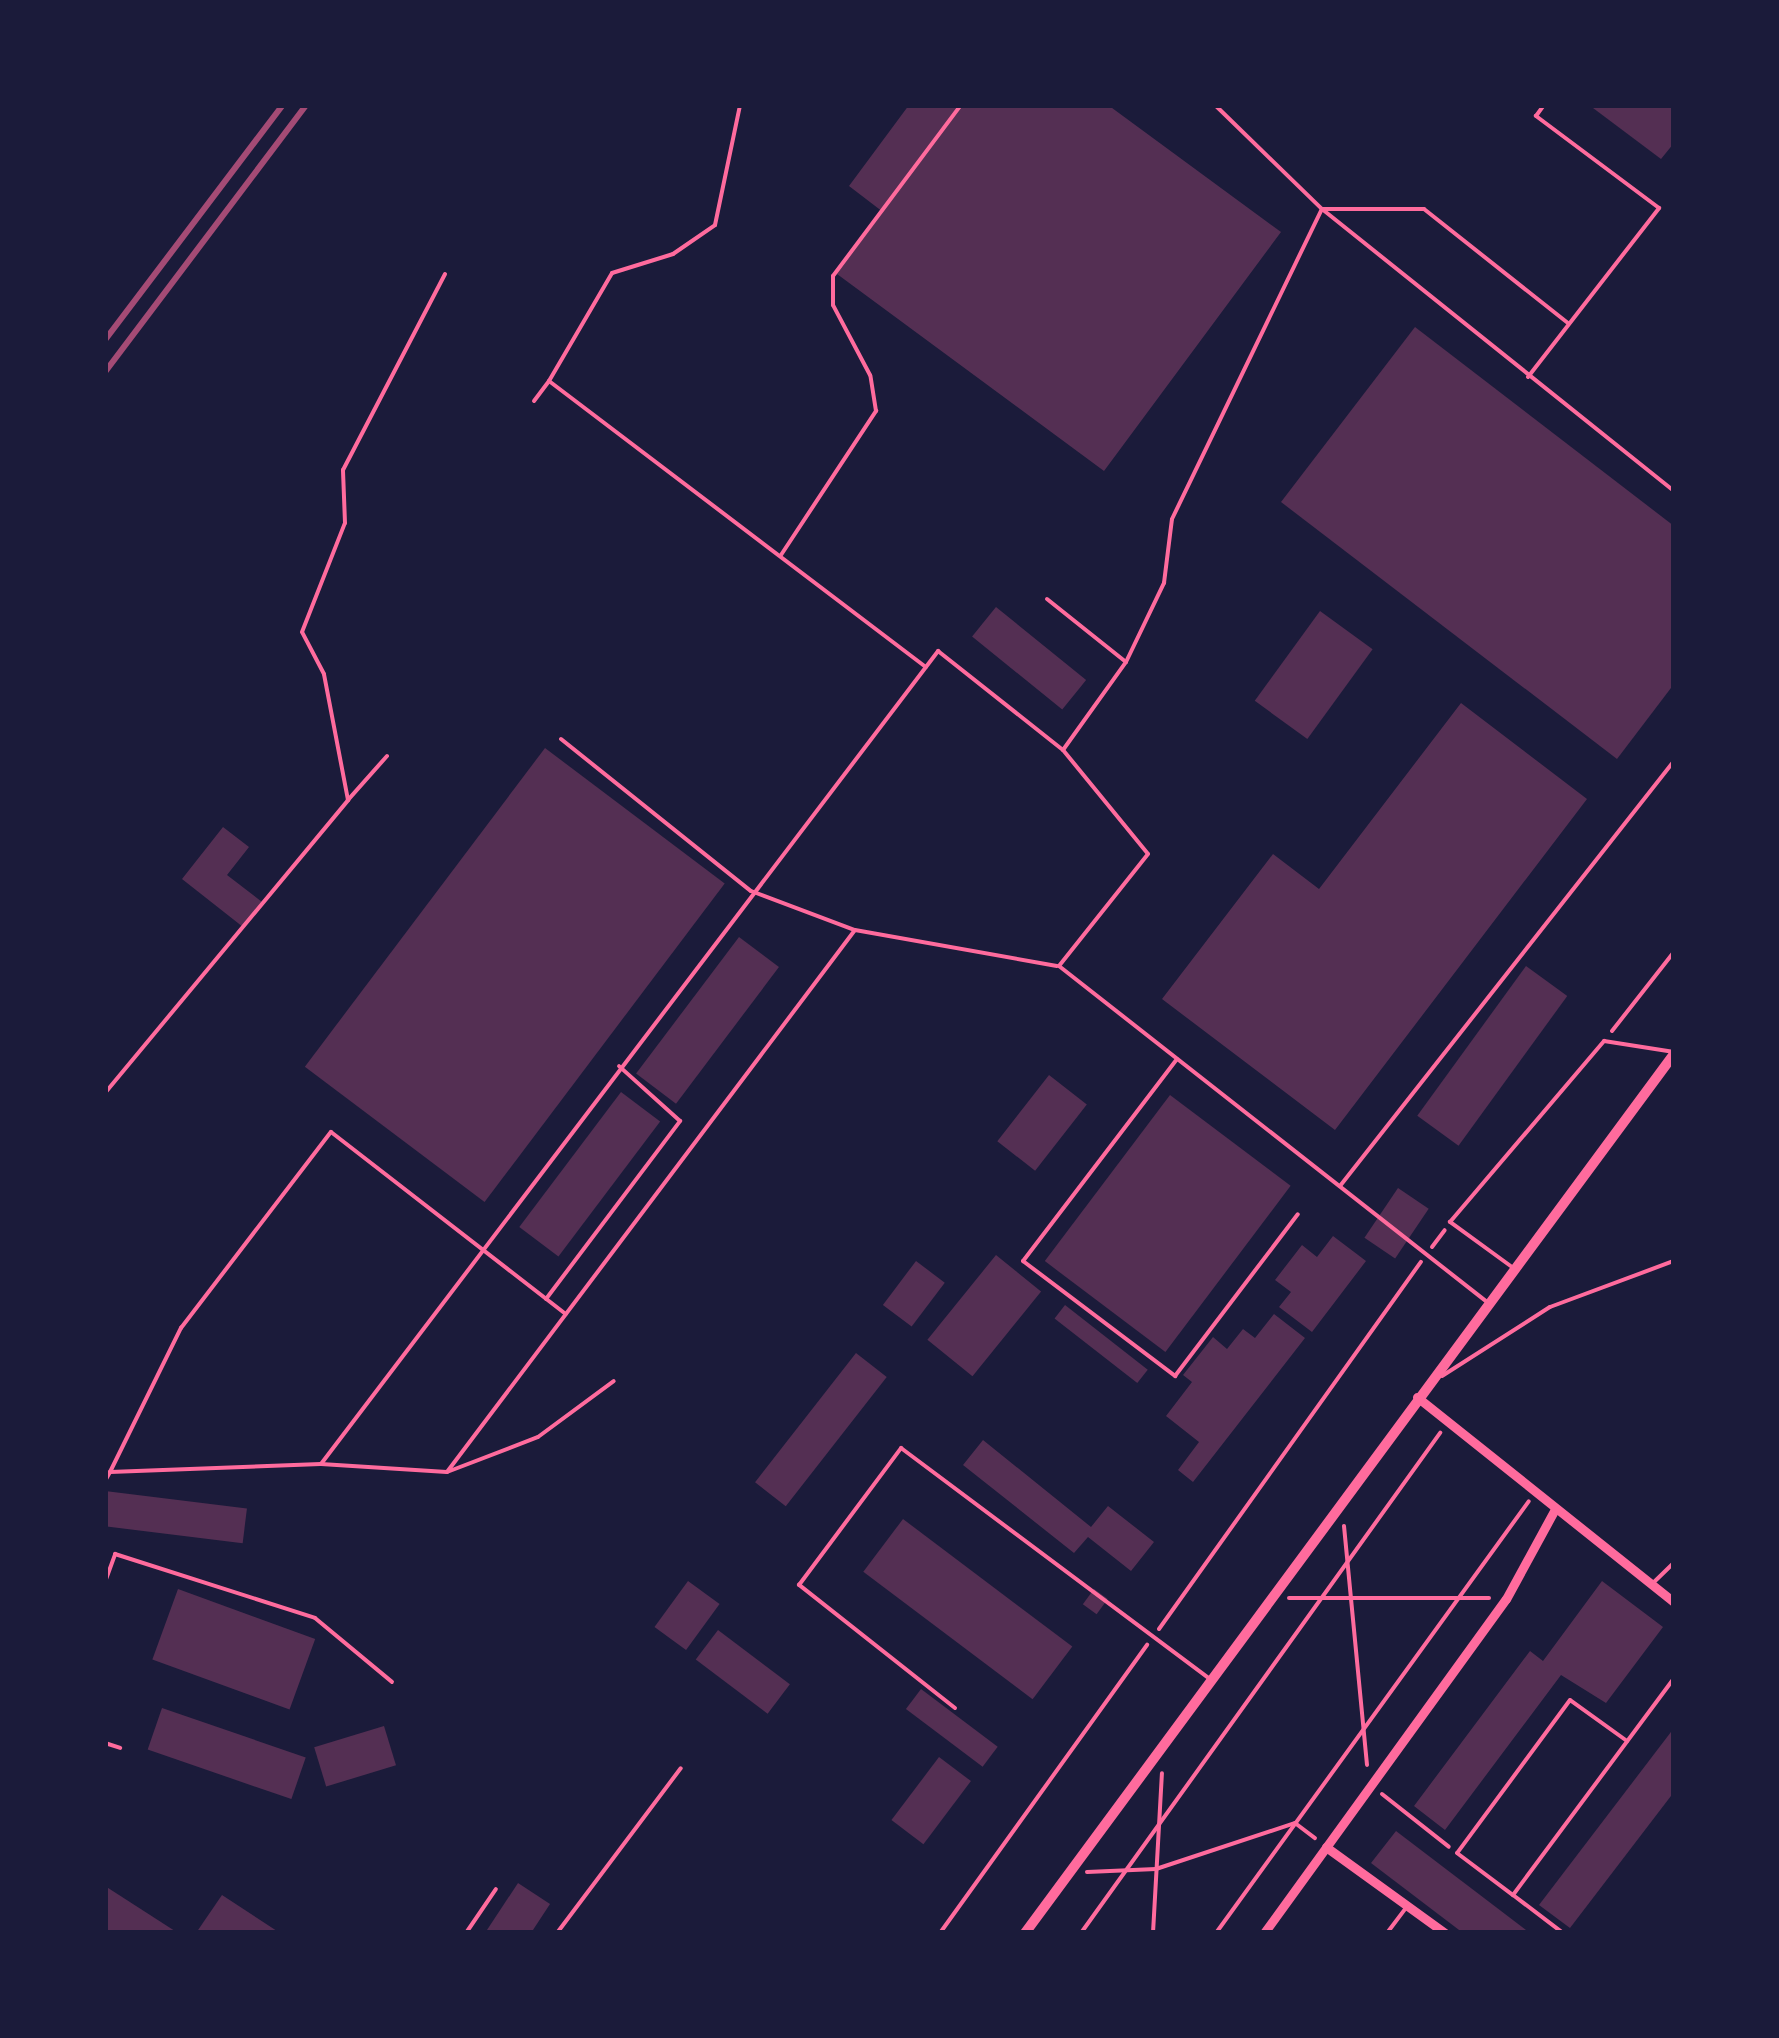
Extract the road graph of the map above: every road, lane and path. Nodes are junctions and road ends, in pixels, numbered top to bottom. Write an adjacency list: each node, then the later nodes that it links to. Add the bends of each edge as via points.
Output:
1 (740, 105): 9 (lane, via 715,225 673,254 612,273)
2 (961, 105): 12 (lane, via 833,276 834,305 870,375 876,411)
3 (1215, 105): 5 (lane)
4 (1544, 105): 7 (lane, via 1536,116 1658,208)
5 (1322, 209): 7 (lane, via 1424,210); 8 (lane); 14 (lane, via 1172,519 1164,583)
6 (445, 274): 20 (lane, via 344,470 345,523 302,632 324,674)
7 (1568, 324): 8 (lane)
8 (1528, 378): 11 (lane)
9 (549, 381): 10 (lane); 12 (lane)
10 (534, 401)
11 (1674, 492)
12 (781, 556): 15 (lane)
13 (1047, 599): 14 (lane)
14 (1126, 662): 17 (lane)
15 (926, 668): 17 (lane, via 938,651); 21 (lane)
16 (561, 739): 21 (lane)
17 (1063, 750): 24 (lane, via 1148,854)
18 (388, 756): 20 (lane)
19 (1674, 761): 30 (lane)
20 (348, 800): 29 (lane)
21 (751, 890): 22 (lane); 28 (lane)
22 (855, 930): 24 (lane); 39 (lane)
23 (1674, 952): 25 (path)
24 (1059, 966): 27 (lane)
25 (1604, 1041): 26 (lane); 32 (lane)
26 (1674, 1053): 36 (street)
27 (1177, 1059): 30 (lane); 31 (lane, via 1023,1261 1174,1376)
28 (618, 1066): 33 (lane); 37 (lane, via 680,1120)
29 (105, 1093)
30 (1340, 1186): 34 (lane)
31 (1298, 1214)
32 (1450, 1222): 34 (path); 36 (lane)
33 (481, 1250): 37 (lane); 43 (lane); 44 (lane, via 332,1132 181,1328)
34 (1426, 1256): 38 (lane); 60 (path)
35 (1674, 1261): 41 (lane, via 1550,1307)
36 (1512, 1267): 38 (street)
37 (546, 1299): 39 (lane)
38 (1486, 1302): 41 (street)
39 (566, 1314): 45 (lane)
40 (614, 1381): 45 (lane, via 538,1438)
41 (1417, 1397): 42 (street); 48 (street)
42 (1449, 1422): 47 (street); 51 (path)
43 (321, 1464): 44 (lane); 45 (lane)
44 (110, 1472): 46 (lane)
45 (447, 1472)
46 (105, 1481)
47 (1534, 1494): 49 (street); 55 (path)
48 (1344, 1502): 51 (path); 56 (street)
49 (1554, 1509): 53 (street); 71 (street, via 1506,1599)
50 (1674, 1563): 53 (lane)
51 (1345, 1565): 57 (path); 58 (path)
52 (105, 1582): 63 (lane, via 115,1554 315,1618)
53 (1651, 1585): 59 (street)
54 (1472, 1596): 55 (path)
55 (1459, 1597): 58 (path); 65 (path)
56 (1274, 1598): 57 (path); 62 (street)
57 (1321, 1599): 58 (path); 73 (path)
58 (1348, 1599): 65 (path)
59 (1674, 1602)
60 (1150, 1642): 62 (lane); 64 (lane, via 902,1448 799,1585); 84 (path)
61 (1674, 1678): 66 (lane)
62 (1214, 1681): 68 (street)
63 (392, 1682)
64 (955, 1708)
65 (1360, 1735): 71 (path); 72 (path)
66 (1627, 1741): 75 (lane, via 1570,1700); 80 (lane)
67 (105, 1743): 69 (lane)
68 (1164, 1747): 73 (path); 78 (street)
69 (120, 1748)
70 (681, 1768): 83 (lane)
71 (1372, 1787): 74 (street); 75 (path)
72 (1295, 1823): 74 (path); 76 (path); 88 (path)
73 (1158, 1826): 76 (path); 77 (path)
74 (1326, 1847): 81 (street); 89 (street)
75 (1457, 1853): 80 (lane)
76 (1156, 1870): 77 (path); 87 (path)
77 (1126, 1871): 78 (path); 86 (path)
78 (1067, 1873): 85 (street)
79 (496, 1889): 82 (lane)
80 (1513, 1894): 92 (lane)
81 (1407, 1906): 90 (lane); 91 (street)
82 (466, 1933)
83 (557, 1933)
84 (940, 1933)
85 (1025, 1933)
86 (1081, 1933)
87 (1153, 1933)
88 (1216, 1933)
89 (1264, 1933)
90 (1387, 1933)
91 (1445, 1933)
92 (1563, 1933)

